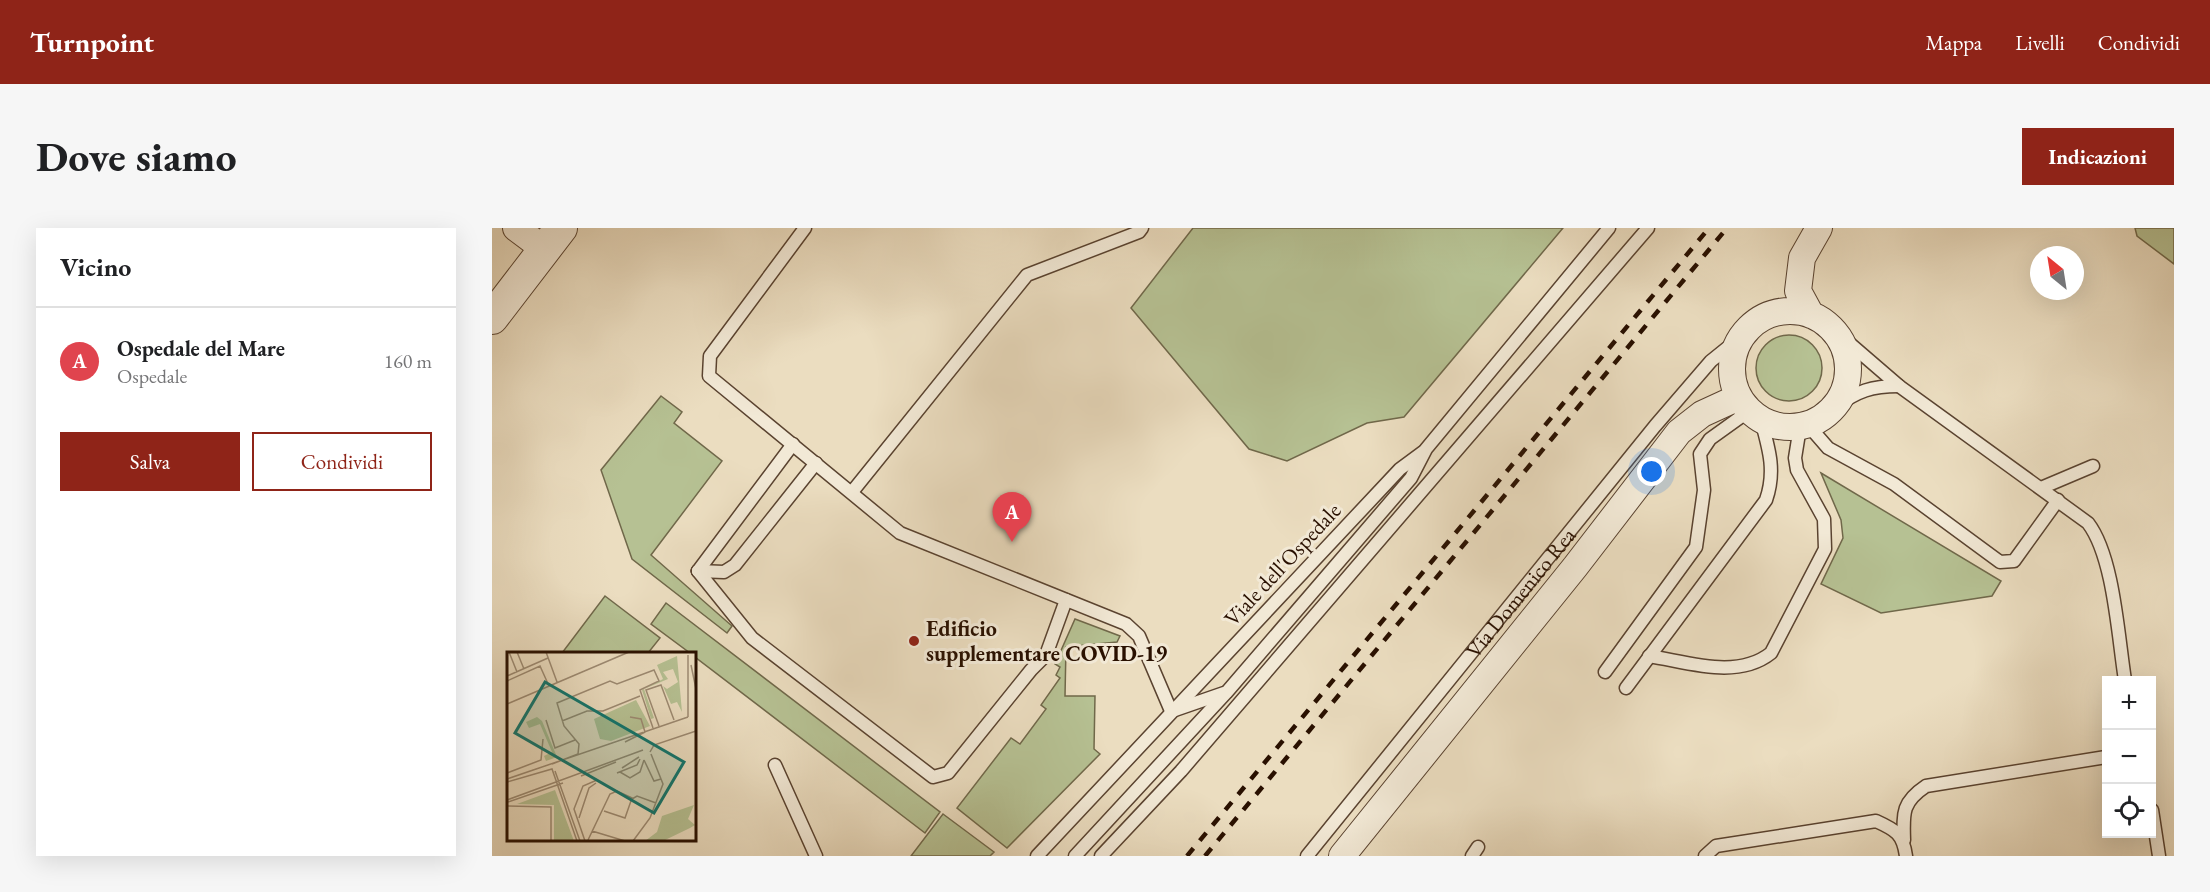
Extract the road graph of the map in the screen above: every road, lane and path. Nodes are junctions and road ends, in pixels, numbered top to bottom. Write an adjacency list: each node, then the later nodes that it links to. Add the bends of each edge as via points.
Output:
1 (516, 228): 7 (street)
2 (806, 228): 16 (lane, via 710,356 709,376)
3 (1142, 228): 21 (lane, via 1027,275)
4 (1610, 228): 17 (lane, Viale dell'Ospedale)
5 (1648, 228): 38 (lane, via 1181,771)
6 (1819, 228): 8 (street, via 1802,258 1798,291)
7 (552, 238): 9 (street)
8 (1811, 315): 10 (street); 11 (street, via 1792,311 1773,314 1756,322)
9 (492, 318)
10 (1834, 330): 12 (lane); 13 (street, via 1843,345 1848,369 1844,393)
11 (1742, 336): 14 (street, via 1732,366 1733,382); 39 (lane, Via Domenico Rea, via 1711,361 1655,426)
12 (1899, 386): 13 (lane, via 1874,386); 20 (lane)
13 (1835, 407): 15 (street, via 1823,418)
14 (1750, 409): 15 (street, via 1773,426); 25 (lane, via 1771,455 1773,471 1766,500); 26 (lane, via 1710,439 1700,454 1704,490 1696,547); 40 (street, Via Domenico Rea, via 1702,414 1679,432)
15 (1804, 426): 22 (lane, via 1828,448 1894,484 2000,562 2014,561); 25 (lane, via 1795,458 1797,470 1824,519 1825,549 1771,653 1737,669)
16 (792, 444): 18 (lane); 23 (lane)
17 (1426, 449): 29 (lane, Viale dell'Ospedale, via 1412,478); 30 (lane, Viale dell'Ospedale, via 1400,469)
18 (816, 463): 21 (lane); 23 (lane, via 735,565 724,572)
19 (2093, 466): 20 (lane)
20 (2041, 488): 22 (lane)
21 (852, 492): 24 (lane, via 900,533)
22 (2058, 500): 27 (lane, via 2088,523 2101,546)
23 (698, 571): 24 (lane, via 752,638 933,777 948,773 1047,655)
24 (1066, 600): 30 (lane, via 1126,624 1138,636)
25 (1649, 656): 28 (lane)
26 (1605, 672)
27 (2124, 676)
28 (1626, 688)
29 (1226, 693): 30 (lane, Viale dell'Ospedale); 37 (lane, Viale dell'Ospedale)
30 (1171, 711): 36 (lane, Viale dell'Ospedale)
31 (2102, 758): 34 (lane, via 1926,786 1911,796 1903,815)
32 (775, 765): 35 (lane)
33 (2156, 838): 43 (lane)
34 (1904, 840): 41 (lane, via 1892,828 1876,821 1716,846); 42 (lane)
35 (816, 856)
36 (1037, 856)
37 (1076, 856)
38 (1101, 856)
39 (1307, 856)
40 (1342, 856)
41 (1705, 856)
42 (1906, 856)
43 (2159, 856)

